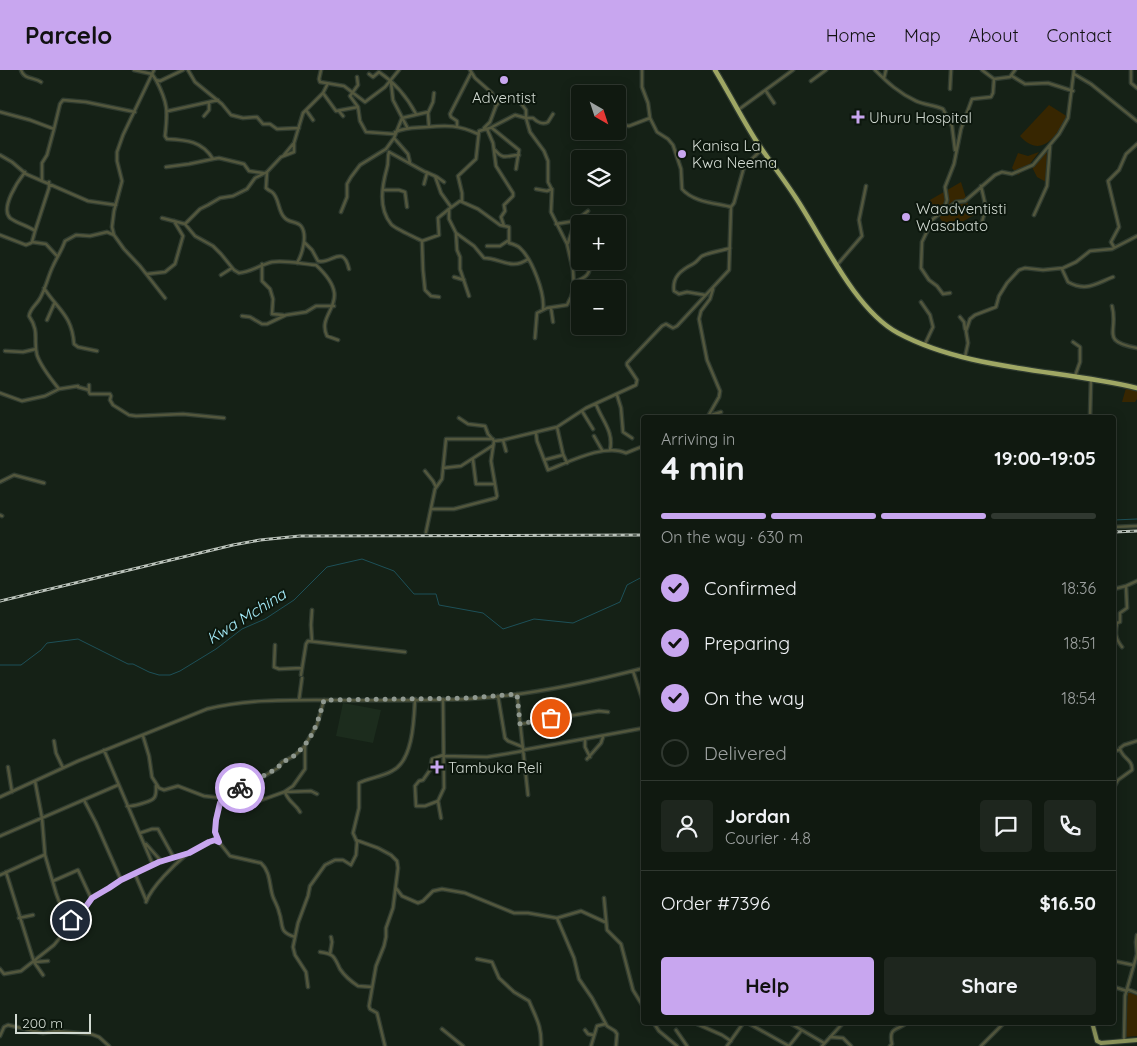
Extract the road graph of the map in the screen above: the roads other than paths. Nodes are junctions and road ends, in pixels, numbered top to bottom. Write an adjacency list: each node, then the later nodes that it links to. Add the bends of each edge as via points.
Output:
1 (21, 70): 29 (street, via 27,78)
2 (134, 70): 20 (street)
3 (154, 70): 20 (street)
4 (183, 70): 26 (street)
5 (188, 70): 38 (street, via 195,82)
6 (321, 70): 30 (street, via 319,80)
7 (399, 70): 27 (street)
8 (642, 70): 56 (street, via 642,87)
9 (715, 70): 44 (highway)
10 (793, 70): 33 (street)
11 (826, 70): 28 (street)
12 (875, 70): 24 (street)
13 (886, 70): 24 (street)
14 (951, 70): 31 (street)
15 (982, 70): 25 (street)
16 (1014, 70): 22 (street)
17 (1132, 70): 32 (street, via 1131,83)
18 (470, 72): 41 (street, via 492,93); 60 (street, via 450,114 457,121)
19 (1074, 72): 34 (street); 58 (street)
20 (152, 74): 26 (street); 47 (street)
21 (369, 74): 27 (street, via 373,77 379,72)
22 (1012, 76): 25 (street); 34 (street, via 1025,84 1048,83)
23 (357, 77): 35 (street, via 358,84)
24 (883, 79): 75 (street, via 916,101 943,109 952,126)
25 (994, 79): 75 (street, via 991,97 972,99)
26 (156, 80): 48 (street)
27 (391, 80): 35 (street, via 366,102); 50 (street); 54 (street, via 392,100)
28 (810, 81)
29 (41, 82)
30 (327, 85): 35 (street, via 340,85); 36 (street)
31 (950, 88)
32 (1137, 88)
33 (766, 91): 40 (street); 44 (street)
34 (1073, 91): 71 (street, via 1068,118)
35 (351, 92): 42 (street, via 350,96)
36 (323, 94): 43 (street); 45 (street, via 334,110)
37 (434, 94): 49 (street)
38 (218, 100): 39 (street); 62 (street, via 234,116 257,117 263,124 277,129)
39 (210, 103): 48 (street); 52 (street)
40 (774, 103)
41 (496, 106): 55 (street, via 503,97 517,98 526,110); 66 (street)
42 (358, 107): 45 (street); 68 (street, via 366,132)
43 (306, 110): 57 (street); 62 (street)
44 (738, 110): 73 (highway)
45 (339, 111): 53 (street)
46 (0, 112): 65 (street)
47 (135, 112): 65 (street, via 63,100); 97 (street, via 117,152 122,181)
48 (168, 112): 79 (street, via 168,139 186,140 205,147)
49 (428, 112): 50 (street); 61 (street)
50 (416, 114): 54 (street)
51 (553, 114): 55 (street, via 547,123)
52 (204, 116)
53 (343, 116)
54 (402, 118): 63 (street); 68 (street)
55 (526, 118): 64 (street, via 516,115); 94 (street, via 530,132 548,160 548,182)
56 (650, 118): 59 (street); 98 (street, via 657,132 673,145 680,163 684,191 696,199)
57 (313, 120)
58 (1137, 121)
59 (626, 125)
60 (457, 126): 61 (street); 67 (street)
61 (430, 127): 63 (street)
62 (299, 128): 69 (street)
63 (408, 128): 68 (street)
64 (492, 128): 66 (street); 78 (street, via 517,148)
65 (54, 129): 87 (street, via 42,163)
66 (485, 129): 67 (street); 72 (street)
67 (478, 134): 96 (street, via 477,158 458,175)
68 (394, 135): 74 (street); 80 (street, via 408,154)
69 (294, 143): 77 (street); 77 (street, via 294,152)
70 (1137, 144): 128 (street, via 1108,181 1119,226 1111,242)
71 (1050, 145): 92 (street, via 1031,166 1012,174 1000,172); 107 (street, via 1047,186)
72 (494, 148): 78 (street, via 502,157); 114 (street, via 496,166 513,194 504,205 501,217)
73 (762, 149): 98 (street, via 744,168); 133 (highway)
74 (388, 150): 80 (street); 95 (street); 105 (street, via 356,168 347,184 347,197)
75 (956, 150): 101 (street, via 945,187)
76 (0, 155): 83 (street)
77 (284, 155): 84 (street)
78 (519, 155): 82 (street)
79 (213, 159): 81 (street); 84 (street, via 244,164 249,171)
80 (410, 164): 85 (street)
81 (166, 167)
82 (516, 169)
83 (24, 172): 87 (street); 102 (street, via 12,190)
84 (266, 172): 111 (street, via 241,192 220,198 200,209); 124 (street, via 266,188 274,194 285,219 300,225)
85 (426, 172): 86 (street); 90 (street)
86 (435, 176): 89 (street); 100 (street)
87 (42, 180): 88 (street)
88 (49, 182): 97 (street, via 88,201); 115 (street)
89 (444, 182)
90 (424, 184)
91 (866, 186): 133 (street, via 859,220 862,236)
92 (981, 186): 101 (street, via 965,202 956,202); 113 (street, via 986,208)
93 (536, 189): 94 (street)
94 (552, 189): 112 (street, via 551,210)
95 (384, 190): 99 (street, via 406,192); 122 (street, via 382,206 390,224)
96 (462, 201): 100 (street); 114 (street)
97 (116, 205): 119 (street, via 112,221)
98 (731, 207): 127 (street)
99 (407, 208)
100 (450, 208): 117 (street, via 449,219); 122 (street, via 438,218 439,235)
101 (945, 208): 147 (street, via 933,219 924,236 921,265 929,280 943,294)
102 (6, 210): 104 (street); 115 (street, via 10,218)
103 (588, 211): 106 (street)
104 (1, 212)
105 (341, 212)
106 (583, 215)
107 (1034, 215)
108 (162, 218): 109 (street)
109 (174, 220): 111 (street); 138 (street, via 183,236 177,262 166,271)
110 (571, 222): 112 (street)
111 (185, 224): 134 (street)
112 (556, 224): 125 (street)
113 (981, 225)
114 (504, 226): 121 (street, via 510,228)
115 (35, 231): 123 (street)
116 (571, 232): 125 (street)
117 (456, 234): 130 (street, via 474,246 484,258 506,264); 142 (street)
118 (0, 235): 123 (street, via 26,244)
119 (114, 235): 129 (street, via 107,232 76,235 65,241); 138 (street)
120 (1137, 236): 128 (street)
121 (510, 239): 126 (street, via 500,246); 130 (street, via 509,243 520,248)
122 (422, 241): 151 (street, via 425,290 432,297)
123 (32, 242): 129 (street, via 46,244)
124 (304, 242): 131 (street); 135 (street, via 318,261 341,257 347,260)
125 (567, 244): 143 (street)
126 (488, 246)
127 (730, 248): 146 (street, via 729,270); 148 (street, via 702,256 679,272 674,291)
128 (1114, 248): 136 (street, via 1090,251)
129 (58, 256): 145 (street)
130 (528, 259): 157 (street, via 542,292)
131 (297, 263): 132 (street); 155 (street, via 318,266 334,287)
132 (262, 264): 134 (street, via 242,273); 159 (street, via 262,281 270,288 272,296 272,314)
133 (838, 265): 168 (highway, via 876,318 898,334)
134 (232, 268): 139 (street)
135 (349, 269)
136 (1062, 269): 141 (street, via 1067,281 1080,288); 164 (street, via 1019,270 1007,282 998,305 973,316)
137 (590, 270): 144 (street)
138 (147, 274): 152 (street)
139 (221, 275)
140 (454, 277): 142 (street)
141 (1113, 277)
142 (464, 280): 149 (street)
143 (574, 280)
144 (578, 280)
145 (44, 288): 154 (street); 169 (street, via 29,316 34,324)
146 (713, 288): 148 (street); 185 (street, via 698,319 707,360 720,391)
147 (950, 293)
148 (705, 295): 181 (street, via 676,327 662,326 627,363 637,382)
149 (469, 296)
150 (571, 296): 158 (street, via 567,305)
151 (439, 297)
152 (165, 298)
153 (921, 302): 168 (street, via 933,327)
154 (54, 303): 162 (street); 171 (street, via 70,322 74,344 78,348)
155 (334, 306): 159 (street, via 316,306 306,312); 166 (street, via 326,320 325,332 329,338)
156 (1112, 306): 170 (street, via 1115,340)
157 (543, 307): 158 (street); 165 (street, via 536,313)
158 (549, 308): 163 (street)
159 (286, 315): 160 (street, via 267,324)
160 (242, 316)
161 (960, 317): 164 (street)
162 (47, 320)
163 (553, 322)
164 (966, 331): 173 (street)
165 (535, 338)
166 (338, 340)
167 (1073, 342): 174 (street, via 1081,352)
168 (924, 344): 173 (highway)
169 (36, 348): 172 (street, via 23,352); 178 (street)
170 (1137, 348)
171 (97, 350)
172 (5, 351)
173 (965, 357): 174 (highway)
174 (1075, 376): 175 (highway)
175 (1090, 378): 177 (highway); 187 (street)
176 (89, 385): 179 (street)
177 (1137, 388)
178 (59, 389): 179 (street, via 78,386); 180 (street, via 25,401)
179 (89, 390): 188 (street, via 93,395 110,394 114,405 132,416 183,414)
180 (0, 393)
181 (617, 394): 182 (street); 194 (street, via 623,432)
182 (596, 404): 183 (street); 199 (street, via 610,431)
183 (582, 411): 190 (street); 191 (street)
184 (721, 412): 186 (street)
185 (709, 415)
186 (713, 415)
187 (1090, 415)
188 (224, 418)
189 (459, 418): 195 (street, via 468,424 485,426)
190 (556, 427): 192 (street); 202 (street)
191 (592, 429)
192 (536, 432): 196 (street); 204 (street)
193 (594, 436): 201 (street)
194 (632, 438)
195 (493, 440): 196 (street); 197 (street); 206 (street, via 448,438)
196 (503, 440): 200 (street)
197 (492, 446): 203 (street); 210 (street)
198 (641, 447): 199 (street, via 626,453)
199 (610, 450): 201 (street)
200 (506, 451)
201 (602, 451): 205 (street)
202 (563, 455): 204 (street); 205 (street)
203 (473, 460): 206 (street, via 461,466); 210 (street, via 476,484)
204 (544, 460): 205 (street, via 548,470)
205 (567, 463)
206 (443, 468): 211 (street, via 442,479)
207 (425, 471): 211 (street)
208 (0, 482): 209 (street, via 14,475)
209 (44, 483)
210 (494, 484): 212 (street, via 497,496 494,499 454,509)
211 (436, 487): 212 (street)
212 (431, 509): 215 (street)
213 (1137, 526): 214 (street)
214 (1116, 527)
215 (426, 532)
216 (1137, 580): 217 (street)
217 (1126, 586): 218 (street); 220 (street, via 1127,608 1120,613)
218 (1116, 588)
219 (312, 610): 222 (street)
220 (1116, 628)
221 (1116, 636): 224 (street)
222 (312, 641): 225 (street); 226 (street, via 306,644)
223 (275, 645): 226 (street, via 274,667)
224 (1122, 647)
225 (405, 652)
226 (303, 668): 234 (street)
227 (641, 669): 228 (street)
228 (633, 670): 229 (street, via 602,679); 230 (street)
229 (517, 694): 231 (street); 237 (street)
230 (641, 695)
231 (498, 696): 233 (street); 245 (street, via 505,738)
232 (416, 699): 233 (street); 235 (street); 273 (street, via 412,734 404,759 391,772 359,783 359,808 353,833)
233 (443, 699): 249 (street)
234 (299, 700): 235 (street); 239 (street, via 220,706)
235 (324, 700): 244 (street, via 317,725)
236 (608, 712): 237 (street, via 599,710)
237 (520, 724): 245 (street)
238 (641, 729): 240 (street)
239 (143, 736): 246 (street); 255 (street)
240 (603, 737): 241 (street); 241 (street, via 588,758)
241 (585, 740): 245 (street)
242 (54, 741): 251 (street)
243 (1137, 741): 247 (street, via 1124,744)
244 (305, 746): 257 (street, via 305,769); 262 (street, via 280,763 278,768 244,785)
245 (523, 749): 249 (street, via 487,757); 259 (street)
246 (104, 750): 251 (street); 254 (street)
247 (1119, 750): 248 (street); 253 (street, via 1132,768)
248 (1116, 751)
249 (443, 755): 264 (street, via 444,788); 264 (street, via 432,759 430,770 415,786 416,806)
250 (8, 767): 256 (street)
251 (63, 768): 252 (street)
252 (35, 781): 256 (street); 269 (street)
253 (1116, 784)
254 (118, 785): 263 (street); 265 (street)
255 (156, 785): 261 (street, via 163,790 178,786 208,797); 265 (street, via 153,799 133,807)
256 (12, 792): 260 (street)
257 (285, 792): 258 (street, via 311,791); 262 (street, via 254,803); 266 (street)
258 (317, 794)
259 (528, 795)
260 (0, 797)
261 (222, 798): 262 (street); 268 (street)
262 (228, 798)
263 (84, 800): 269 (street); 284 (street)
264 (438, 801): 270 (street)
265 (127, 806): 271 (street)
266 (300, 812)
267 (212, 815): 268 (street)
268 (217, 817): 275 (street, via 215,832)
269 (42, 818): 272 (street); 277 (street)
270 (441, 818)
271 (140, 833): 274 (street); 278 (street, via 158,829)
272 (0, 836)
273 (356, 840): 286 (street, via 395,858 398,868); 295 (street, via 356,856 351,865 344,860 330,862 310,886)
274 (144, 842): 279 (street); 280 (street)
275 (219, 842): 276 (street, via 211,841); 295 (street, via 230,856 264,866 282,929)
276 (189, 853): 278 (street); 282 (street, via 168,870 146,902)
277 (45, 855): 281 (street); 285 (street)
278 (174, 858): 279 (street)
279 (162, 862): 280 (street)
280 (153, 865): 282 (street)
281 (6, 872): 283 (street); 290 (street)
282 (135, 874): 284 (street)
283 (0, 875)
284 (121, 880): 287 (street)
285 (53, 881): 287 (street, via 78,870); 292 (street, via 62,913 70,919)
286 (396, 888): 291 (street, via 402,896 418,903 436,890 447,889 514,913); 307 (street)
287 (92, 898): 292 (street)
288 (604, 898): 293 (street)
289 (33, 915): 290 (street)
290 (19, 918): 302 (street)
291 (557, 918): 293 (street, via 581,911); 312 (street, via 574,958 579,980)
292 (77, 919): 302 (street, via 60,940)
293 (605, 922): 311 (street, via 609,933 621,944 633,990)
294 (1137, 936): 303 (street)
295 (295, 937): 306 (street, via 294,951 305,969)
296 (331, 937): 298 (street)
297 (320, 952): 298 (street)
298 (330, 954): 307 (street, via 342,972 358,986)
299 (477, 959): 336 (street, via 492,962 499,978 529,1001 540,1024)
300 (48, 961): 302 (street)
301 (1116, 961): 303 (street)
302 (34, 962): 304 (street, via 16,972 4,974); 305 (street)
303 (1133, 965): 309 (street)
304 (0, 969)
305 (43, 975)
306 (308, 987)
307 (372, 987): 334 (street, via 369,1006 377,1013)
308 (1116, 988): 309 (street)
309 (1127, 990): 310 (street); 331 (street)
310 (1137, 993)
311 (641, 1003)
312 (606, 1024): 326 (street, via 597,1026); 338 (street, via 617,1034)
313 (655, 1025): 339 (street)
314 (699, 1025): 330 (street)
315 (743, 1025): 330 (street)
316 (751, 1025): 325 (street, via 790,1046)
317 (792, 1025): 325 (street)
318 (841, 1025): 328 (street)
319 (903, 1025): 343 (street, via 894,1030)
320 (1001, 1025): 344 (street)
321 (1093, 1025): 331 (main road, via 1096,1041)
322 (442, 1028): 335 (street)
323 (585, 1030): 326 (street)
324 (676, 1030): 340 (street)
325 (801, 1031): 332 (street)
326 (593, 1035): 337 (street)
327 (0, 1036): 333 (street, via 8,1025 43,1033 91,1034)
328 (830, 1037): 332 (street); 342 (street, via 843,1038)
329 (1137, 1040): 331 (main road)
330 (731, 1041): 341 (street)
331 (1124, 1041)
332 (823, 1045)
333 (109, 1046)
334 (385, 1046)
335 (463, 1046)
336 (541, 1046)
337 (591, 1046)
338 (616, 1046)
339 (677, 1046)
340 (687, 1046)
341 (727, 1046)
342 (851, 1046)
343 (890, 1046)
344 (981, 1046)

